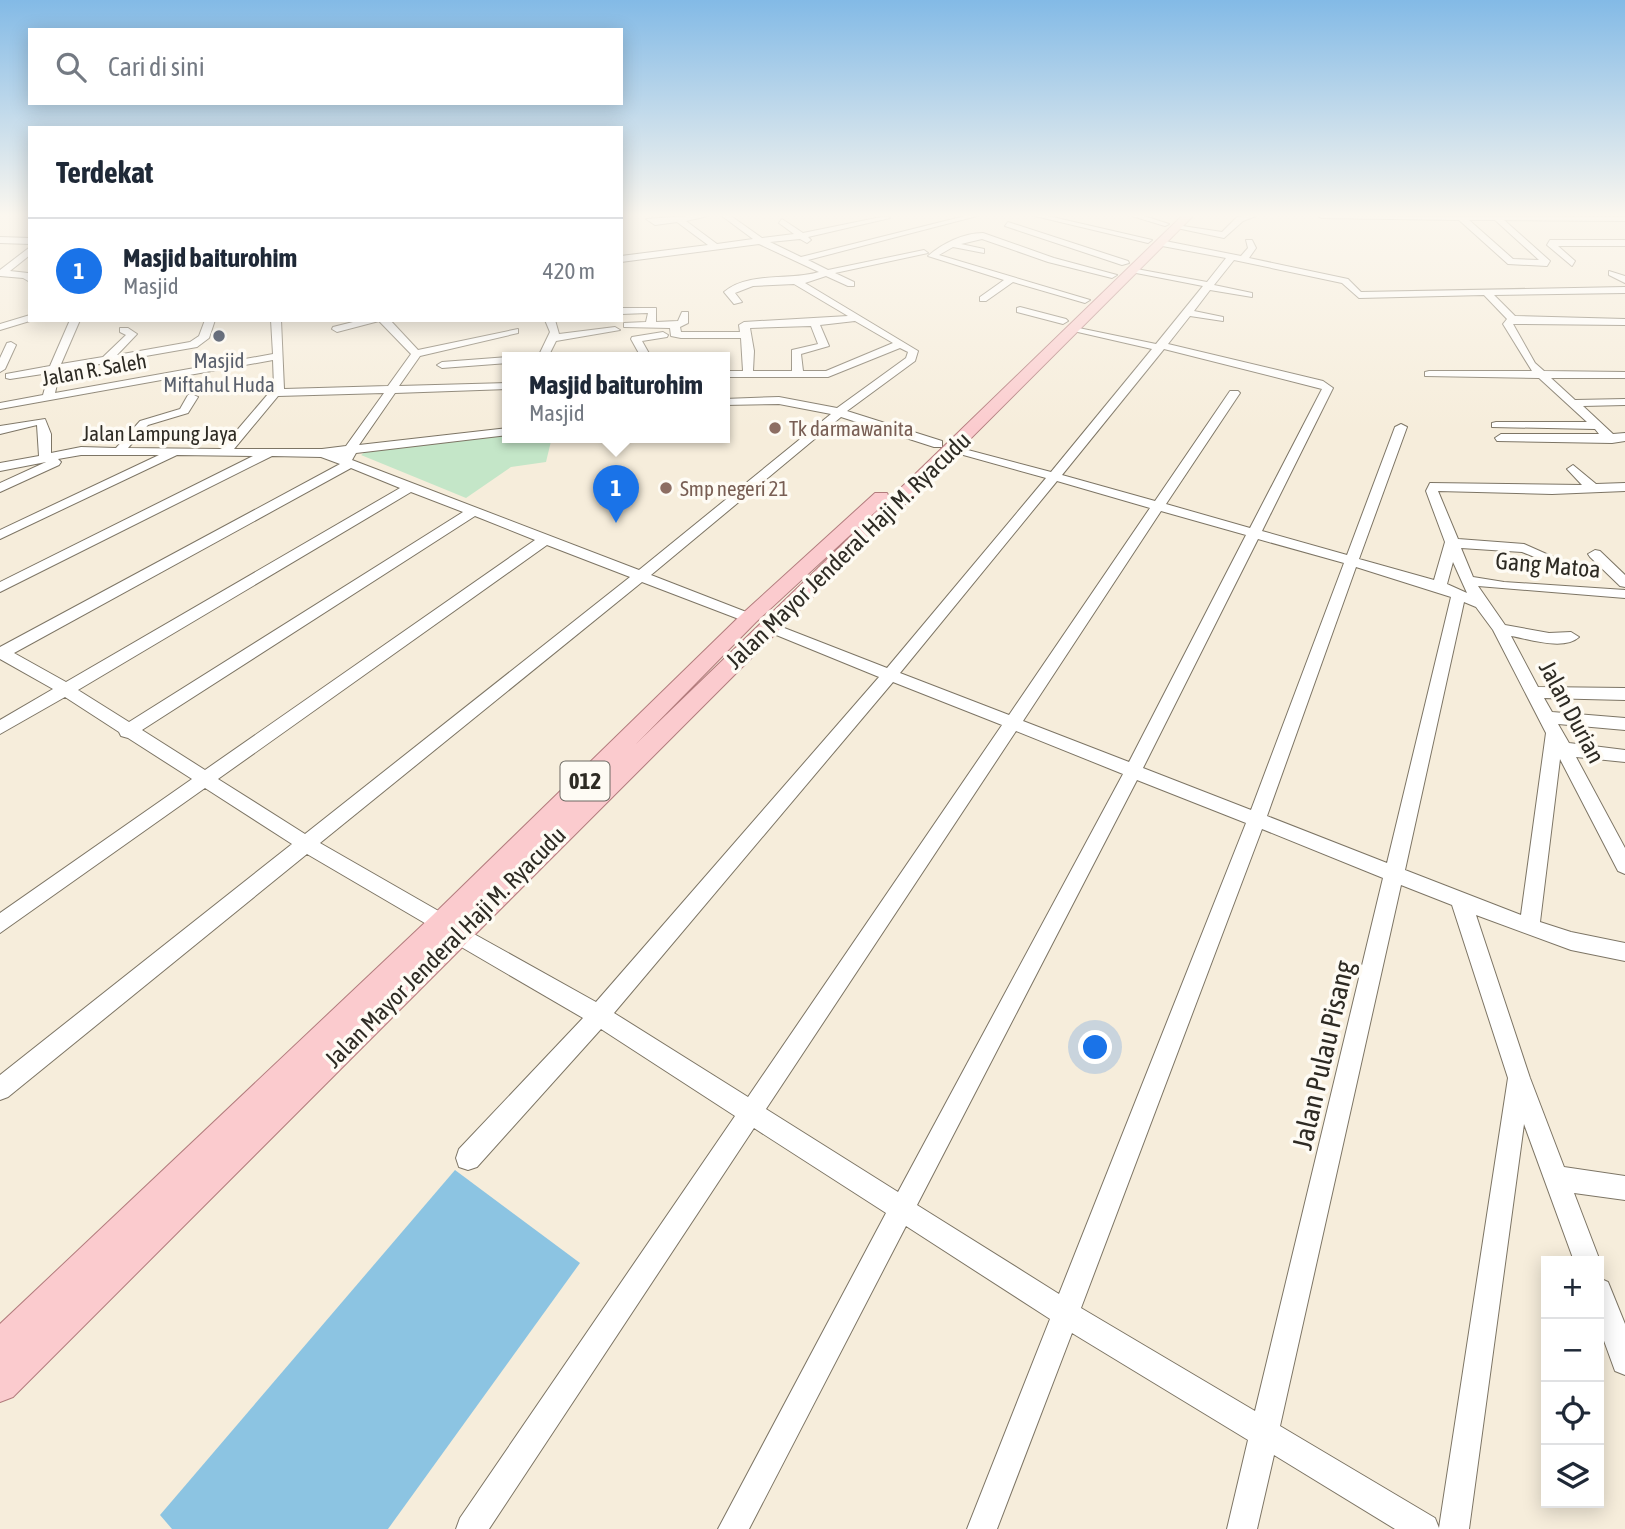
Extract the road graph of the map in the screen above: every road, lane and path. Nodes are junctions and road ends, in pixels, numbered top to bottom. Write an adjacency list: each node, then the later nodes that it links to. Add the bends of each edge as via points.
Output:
1 (738, 287): 15 (street, via 729,292)
2 (805, 287): 22 (street)
3 (999, 287): 14 (street)
4 (1105, 287): 34 (main road, Jalan Mayor Jenderal Haji M. Ryacudu / 012)
5 (1105, 287): 34 (main road, Jalan Mayor Jenderal Haji M. Ryacudu / 012)
6 (1208, 287): 20 (street)
7 (1215, 287): 12 (street)
8 (1351, 287): 13 (street, via 1359,295)
9 (1625, 290): 10 (street)
10 (1555, 293): 11 (street); 17 (street)
11 (1517, 294): 13 (street); 16 (street)
12 (1249, 295)
13 (1488, 295): 25 (street)
14 (983, 299)
15 (737, 302)
16 (1531, 303)
17 (1571, 303)
18 (1020, 310): 34 (street)
19 (623, 311): 37 (street, via 653,310)
20 (1188, 313): 24 (street); 48 (street)
21 (685, 314): 42 (street)
22 (855, 318): 32 (street); 46 (street)
23 (28, 319): 38 (street)
24 (1220, 319)
25 (1512, 319): 33 (street); 64 (street, via 1508,324 1512,333)
26 (74, 322): 57 (street)
27 (209, 322): 52 (street)
28 (280, 322): 53 (street)
29 (367, 322): 39 (street)
30 (386, 322): 51 (street)
31 (551, 322): 45 (street)
32 (814, 322): 44 (street, via 745,325); 63 (street, via 824,346 796,352)
33 (1625, 322)
34 (1068, 324): 48 (street); 87 (main road, Jalan Mayor Jenderal Haji M. Ryacudu / 012)
35 (601, 325): 41 (street); 45 (street)
36 (628, 325): 37 (street)
37 (651, 325): 42 (street)
38 (0, 327)
39 (337, 329)
40 (124, 330): 54 (street, via 132,334)
41 (615, 330)
42 (676, 330): 44 (street); 50 (street, via 638,338)
43 (514, 331): 51 (street)
44 (744, 335): 60 (street)
45 (552, 338): 49 (street)
46 (900, 344): 61 (street); 68 (street, via 914,352 913,356)
47 (11, 345): 58 (street)
48 (1160, 347): 97 (street); 106 (street, via 1328,388)
49 (545, 352)
50 (643, 352)
51 (416, 354): 67 (street)
52 (200, 356): 53 (street, Jalan R. Saleh); 54 (street); 71 (street, Jalan R. Saleh)
53 (278, 356): 69 (street, via 280,384)
54 (108, 358): 57 (street)
55 (502, 360): 56 (street)
56 (442, 365)
57 (55, 368): 58 (street); 71 (street)
58 (3, 372): 76 (street)
59 (730, 374): 60 (street)
60 (748, 374): 63 (street)
61 (828, 374): 63 (street); 68 (street)
62 (1429, 374): 64 (street)
63 (797, 375)
64 (1540, 375): 65 (street); 74 (street)
65 (1625, 375)
66 (502, 386): 67 (street)
67 (391, 388): 69 (street); 94 (street)
68 (864, 391): 77 (street)
69 (276, 393): 90 (street)
70 (1234, 393): 104 (street)
71 (48, 397): 76 (street, Jalan R. Saleh)
72 (192, 397): 88 (street, via 184,411 144,423)
73 (730, 401): 77 (street, via 782,399)
74 (1573, 402): 75 (street); 80 (street)
75 (1625, 402)
76 (1, 405)
77 (838, 413): 87 (street); 113 (street)
78 (1496, 425): 79 (street)
79 (1539, 426): 80 (street); 85 (street)
80 (1595, 426): 86 (street)
81 (1401, 427): 111 (street)
82 (0, 430): 93 (street, via 41,421)
83 (502, 432): 94 (street)
84 (1501, 438): 85 (street)
85 (1551, 439): 86 (street)
86 (1621, 439)
87 (945, 446): 97 (street); 118 (main road, Jalan Mayor Jenderal Haji M. Ryacudu / 012)
88 (120, 450): 89 (street, Jalan Lampung Jaya); 92 (street, Jalan Lampung Jaya)
89 (80, 451): 93 (street, Jalan Lampung Jaya); 100 (street)
90 (225, 452): 91 (street, Jalan Lampung Jaya); 92 (street, Jalan Lampung Jaya)
91 (270, 452): 94 (street, Jalan Lampung Jaya); 116 (street)
92 (175, 453): 107 (street)
93 (45, 457): 95 (street, Jalan Lampung Jaya)
94 (350, 457): 101 (street); 121 (street)
95 (0, 467)
96 (1573, 468): 102 (street)
97 (1053, 476): 104 (street); 122 (street)
98 (1472, 486): 102 (street); 103 (street); 109 (street, via 1432,488)
99 (1625, 486): 102 (street)
100 (0, 488)
101 (409, 488): 105 (street); 123 (street)
102 (1594, 489)
103 (1482, 498)
104 (1158, 506): 106 (street); 126 (street)
105 (471, 513): 108 (street); 130 (street)
106 (1255, 533): 111 (street); 133 (street)
107 (0, 536)
108 (544, 540): 113 (street); 134 (street)
109 (1451, 542): 112 (street, via 1524,548); 115 (street); 115 (street, Jalan Pulau Pisang)
110 (1595, 554): 114 (street, Gang Matoa)
111 (1354, 561): 115 (street); 135 (street)
112 (1562, 564)
113 (637, 577): 118 (street); 136 (street)
114 (1625, 583)
115 (1455, 587): 117 (street, Gang Matoa); 119 (street, Jalan Durian, via 1481,604); 138 (street, Jalan Pulau Pisang)
116 (0, 588)
117 (1625, 594)
118 (759, 622): 122 (street); 142 (main road, Jalan Mayor Jenderal Haji M. Ryacudu / 012)
119 (1500, 629): 120 (street); 124 (street, Jalan Durian)
120 (1571, 638)
121 (0, 653): 123 (street)
122 (890, 675): 126 (street); 144 (street)
123 (65, 689): 129 (street); 130 (street)
124 (1535, 692): 125 (street); 127 (street, Jalan Durian)
125 (1625, 694)
126 (1013, 724): 133 (street); 147 (street)
127 (1552, 724): 128 (street); 131 (street, Jalan Durian); 141 (street)
128 (1625, 724)
129 (0, 728)
130 (127, 732): 134 (street)
131 (1564, 749): 132 (street); 137 (street, Jalan Durian)
132 (1625, 755)
133 (1133, 771): 135 (street); 152 (street)
134 (204, 780): 136 (street); 140 (street)
135 (1256, 820): 138 (street); 155 (street)
136 (304, 843): 142 (street); 146 (street)
137 (1625, 866)
138 (1396, 876): 139 (street); 159 (street, Jalan Pulau Pisang)
139 (1461, 901): 141 (street); 145 (street)
140 (0, 924)
141 (1529, 927): 143 (street)
142 (450, 929): 144 (street); 149 (main road, Jalan Mayor Jenderal Haji M. Ryacudu)
143 (1625, 952)
144 (600, 1016): 147 (street); 148 (street)
145 (1518, 1077): 150 (street); 165 (street)
146 (0, 1089)
147 (750, 1113): 152 (street); 160 (street)
148 (468, 1158)
149 (206, 1167): 156 (main road, Jalan Mayor Jenderal Haji M. Ryacudu); 158 (main road, Jalan Mayor Jenderal Haji M. Ryacudu)
150 (1556, 1178): 151 (street); 153 (street)
151 (1625, 1188)
152 (900, 1209): 155 (street); 161 (street)
153 (1585, 1256)
154 (1604, 1305): 157 (street)
155 (1066, 1314): 159 (street); 162 (street)
156 (0, 1349)
157 (1625, 1361)
158 (0, 1384)
159 (1264, 1435): 163 (street, Jalan Pulau Pisang); 164 (street)
160 (471, 1529)
161 (733, 1529)
162 (982, 1529)
163 (1242, 1529)
164 (1424, 1529)
165 (1454, 1529)

